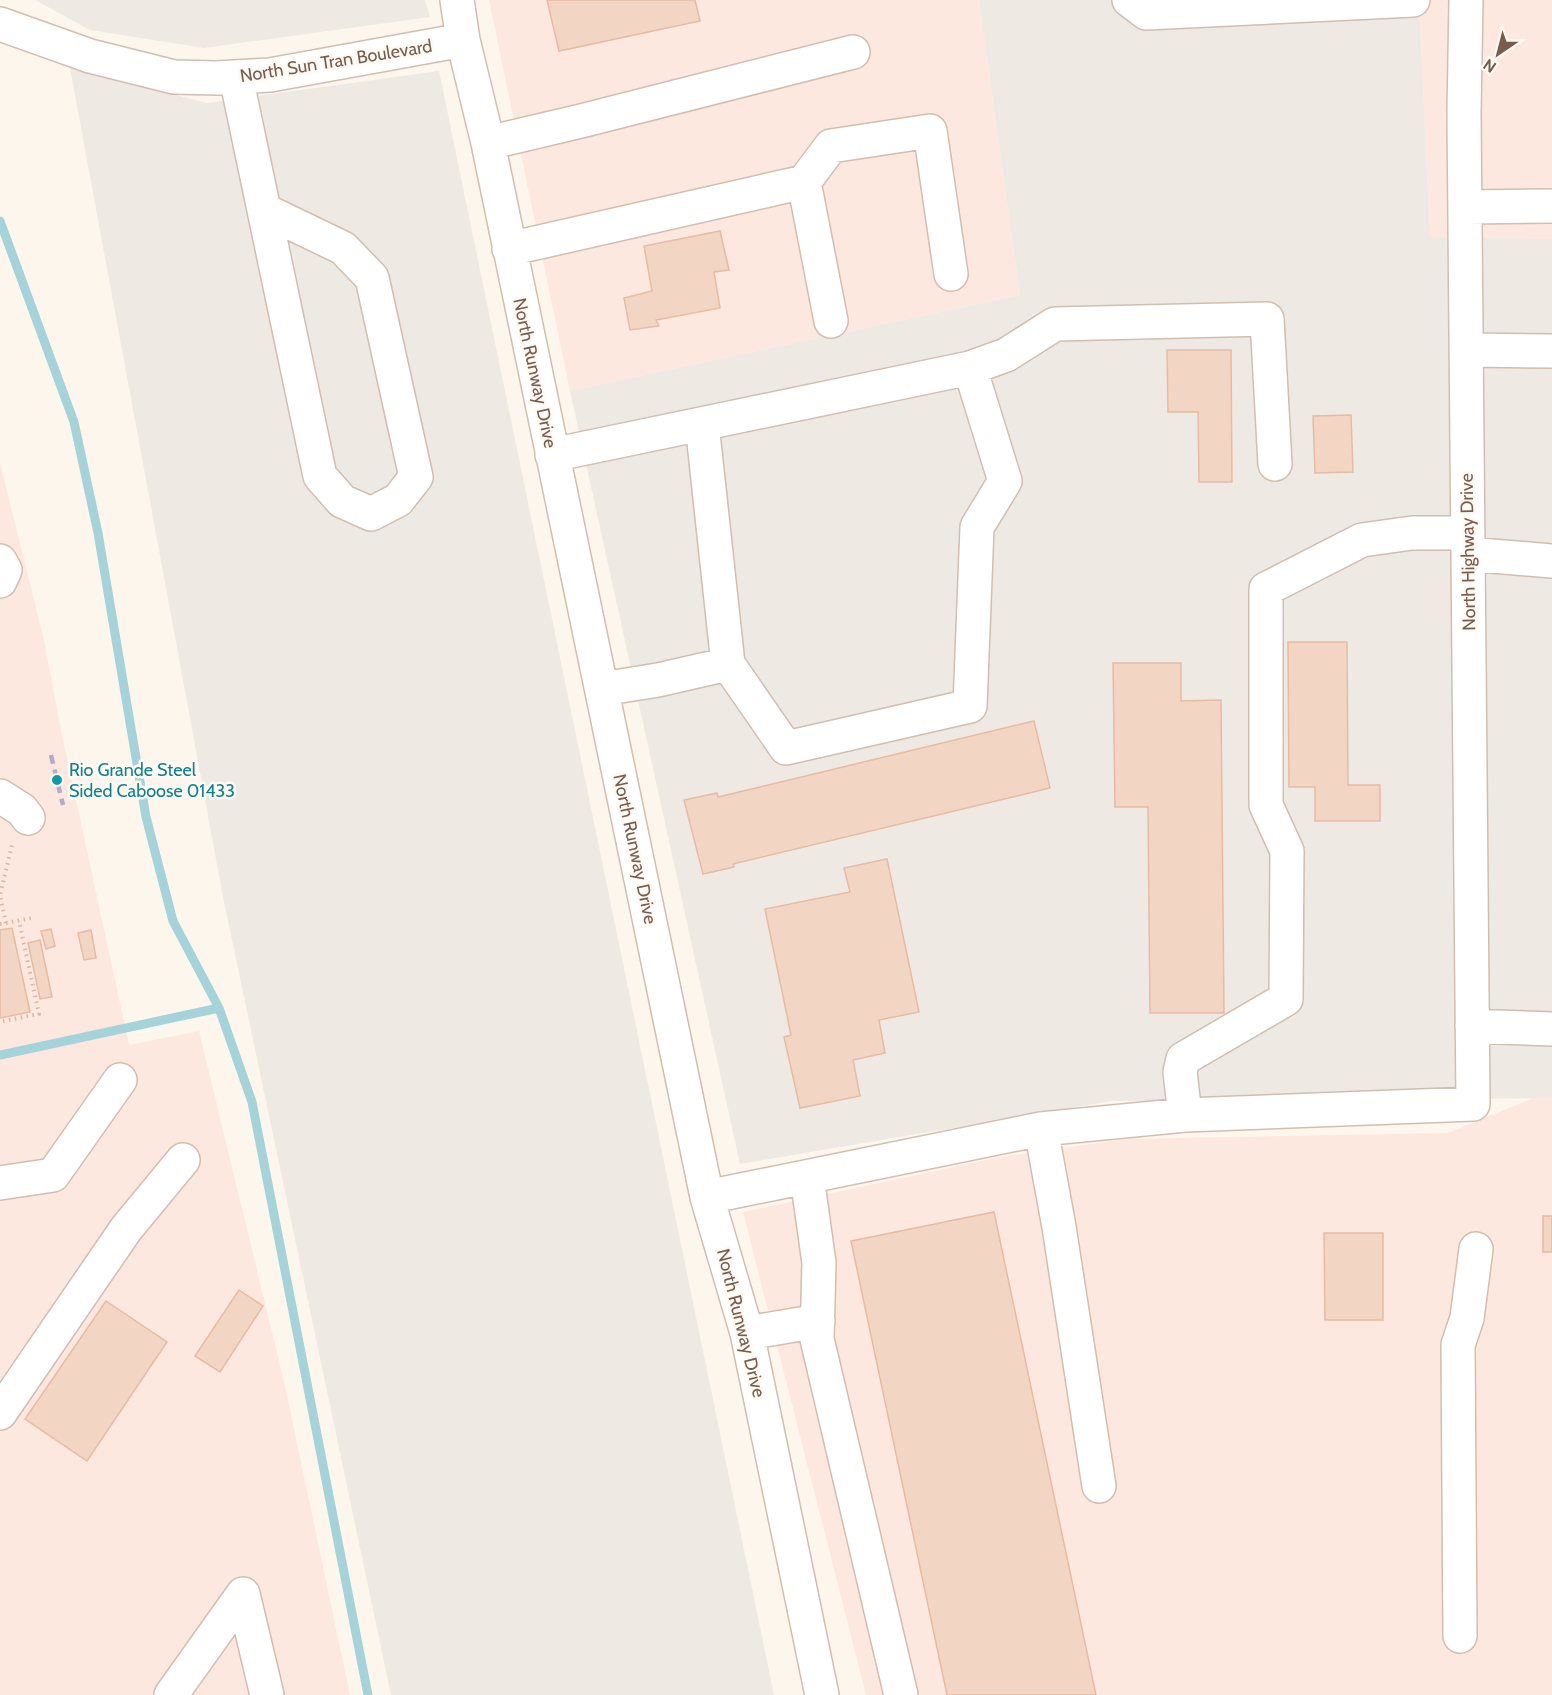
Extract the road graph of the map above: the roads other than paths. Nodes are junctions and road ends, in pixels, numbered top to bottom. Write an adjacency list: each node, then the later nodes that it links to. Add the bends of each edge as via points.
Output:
1 (457, 0): 7 (street, North Runway Drive)
2 (1129, 0): 5 (street, via 1146,13)
3 (1413, 0): 5 (street)
4 (1466, 0): 13 (street, North Highway Drive)
5 (1321, 2)
6 (0, 24): 9 (street, North Sun Tran Boulevard, via 90,56 174,77)
7 (464, 40): 9 (street, North Sun Tran Boulevard, via 270,75); 10 (street, North Runway Drive)
8 (853, 52): 10 (street)
9 (236, 77): 14 (street)
10 (488, 143): 15 (street, North Runway Drive)
11 (804, 182): 15 (street); 16 (street, via 831,146 930,131); 17 (street)
12 (1552, 206): 13 (street)
13 (1466, 207): 18 (street, North Highway Drive)
14 (264, 210): 14 (street, via 320,476 342,501 371,514 398,500 416,477 372,278 343,248)
15 (509, 249): 22 (street, North Runway Drive)
16 (951, 274)
17 (831, 321)
18 (1466, 350): 19 (street); 24 (street, North Highway Drive)
19 (1552, 351)
20 (970, 368): 21 (street); 23 (street, via 1006,355 1054,324 1268,319); 26 (street, via 1005,481 977,527 970,706 786,748)
21 (712, 422): 22 (street); 26 (street)
22 (552, 455): 27 (street, North Runway Drive)
23 (1275, 464)
24 (1468, 543): 25 (street); 30 (street, North Highway Drive); 33 (street, via 1412,533 1362,540 1266,589 1266,805 1287,851 1286,999 1183,1059 1180,1072)
25 (1552, 561)
26 (728, 664): 27 (street)
27 (602, 689): 38 (street, North Runway Drive)
28 (0, 796): 29 (street)
29 (28, 818)
30 (1472, 1026): 31 (street); 33 (street, North Highway Drive, via 1473,1104)
31 (1552, 1029)
32 (120, 1080): 37 (street, via 53,1175)
33 (1185, 1115): 34 (street)
34 (1041, 1129): 36 (street); 43 (street)
35 (183, 1160): 42 (street, via 126,1229)
36 (807, 1177): 38 (street); 40 (street, via 819,1263)
37 (0, 1183)
38 (707, 1197): 41 (street, North Runway Drive)
39 (1476, 1249): 44 (street, via 1467,1318 1458,1345)
40 (818, 1322): 41 (street); 48 (street, via 817,1339)
41 (747, 1333): 47 (street, North Runway Drive)
42 (0, 1413)
43 (1099, 1486)
44 (1460, 1636)
45 (171, 1695): 46 (street, via 243,1594)
46 (267, 1695)
47 (822, 1695)
48 (901, 1695)

